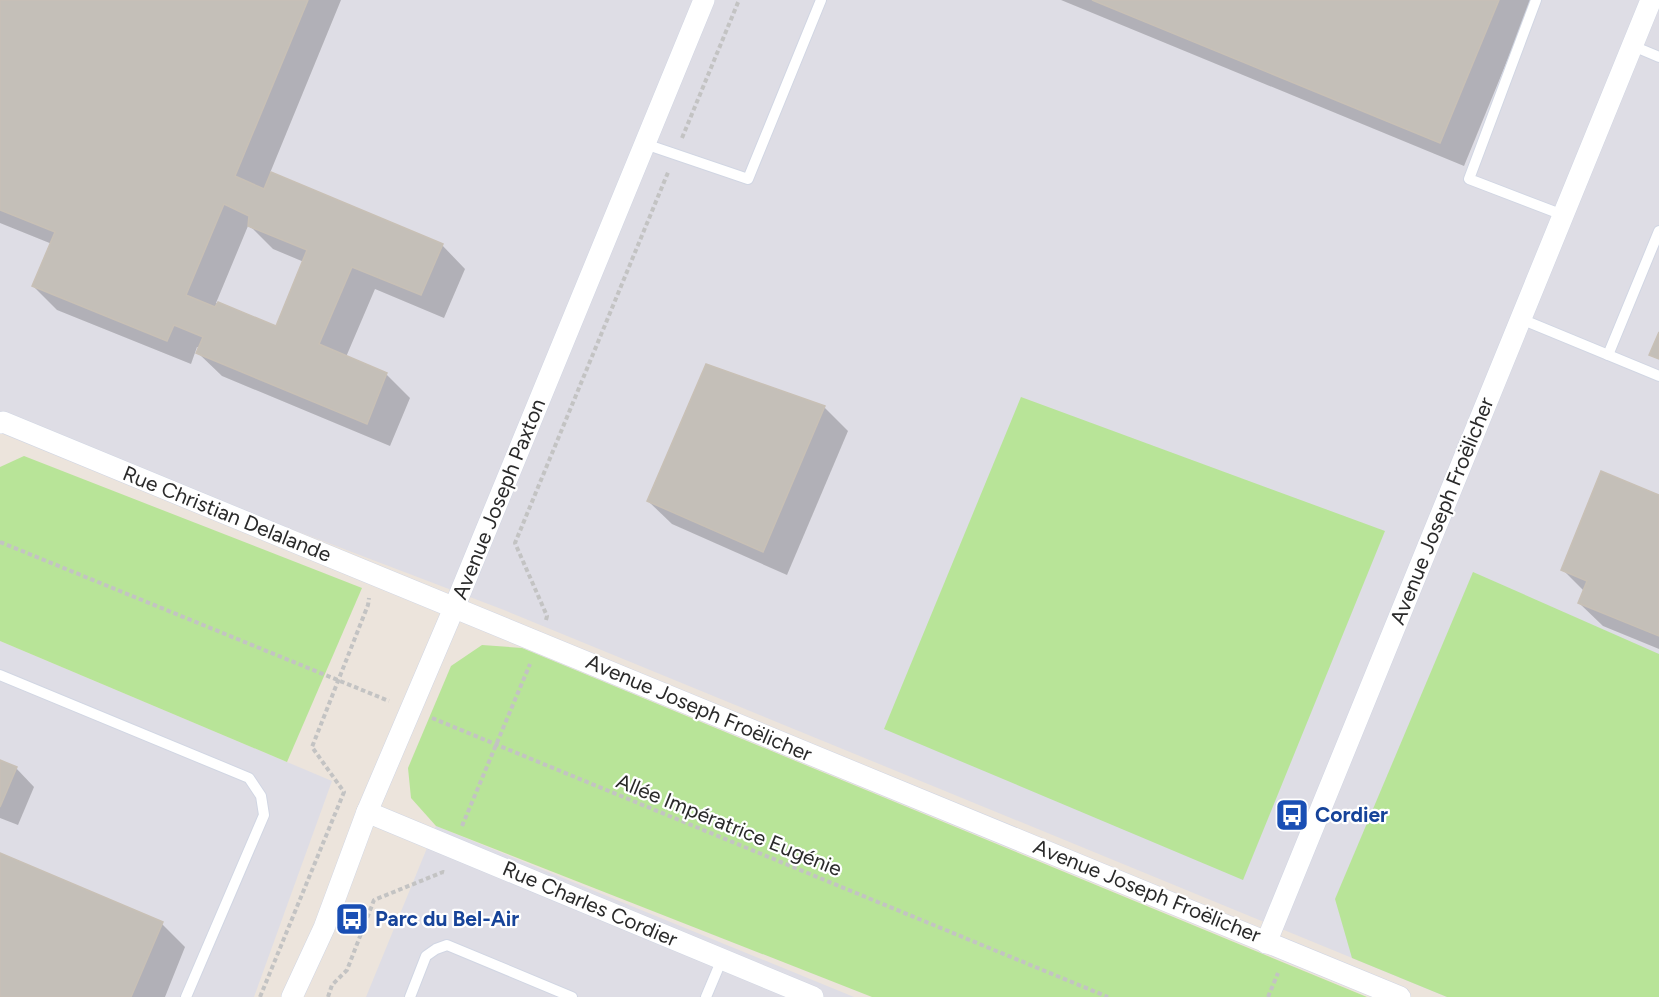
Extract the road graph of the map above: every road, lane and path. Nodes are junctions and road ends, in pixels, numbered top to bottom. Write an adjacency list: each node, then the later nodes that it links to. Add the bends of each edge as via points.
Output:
1 (704, 0): 8 (street, Avenue Joseph Paxton)
2 (739, 0): 9 (path)
3 (821, 0): 9 (lane, via 748,179)
4 (1536, 0): 10 (lane, via 1469,179)
5 (1651, 0): 6 (street, Avenue Joseph Froëlicher)
6 (1633, 46): 7 (lane); 10 (street, Avenue Joseph Froëlicher)
7 (1659, 57)
8 (645, 144): 9 (lane); 18 (street, Avenue Joseph Paxton)
9 (676, 154): 19 (path, via 515,543 547,616)
10 (1563, 216): 12 (street, Avenue Joseph Froëlicher)
11 (1659, 231): 13 (lane)
12 (1521, 319): 13 (lane); 26 (street, Avenue Joseph Froëlicher)
13 (1608, 355): 14 (lane)
14 (1659, 376)
15 (0, 423): 17 (street, Rue Christian Delalande)
16 (0, 542): 21 (path, Allée Impératrice Eugénie)
17 (374, 575): 18 (street, Rue Christian Delalande); 21 (path, via 368,605)
18 (454, 608): 19 (street, Avenue Joseph Froëlicher); 22 (street, Avenue Joseph Paxton)
19 (539, 641): 23 (path); 26 (street, Avenue Joseph Froëlicher)
20 (0, 675): 28 (lane, via 249,778 261,796 264,815)
21 (338, 682): 22 (path, Allée Impératrice Eugénie); 29 (path, via 312,747 344,792)
22 (411, 710): 23 (path, Allée Impératrice Eugénie); 24 (street, Avenue Joseph Paxton)
23 (496, 745): 25 (path); 36 (path, Allée Impératrice Eugénie)
24 (368, 812): 25 (street, Rue Charles Cordier); 30 (street, Avenue Joseph Paxton, via 324,928)
25 (453, 848): 27 (street, Rue Charles Cordier); 31 (path, via 443,872 374,900 347,970 332,985)
26 (1266, 943): 37 (street)
27 (722, 959): 34 (lane); 35 (street, Rue Charles Cordier)
28 (186, 997)
29 (260, 997)
30 (292, 997)
31 (328, 997)
32 (410, 997): 33 (lane, via 426,956 447,945)
33 (572, 997)
34 (706, 997)
35 (813, 997)
36 (1108, 997)
37 (1400, 997)

